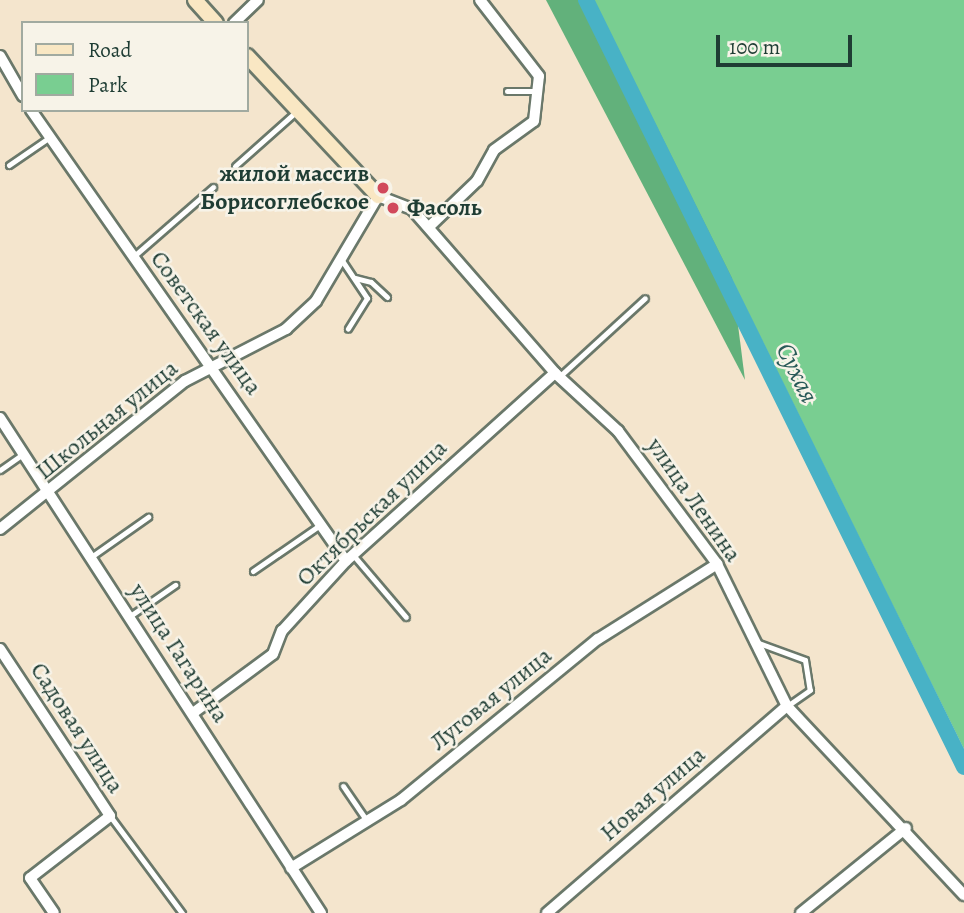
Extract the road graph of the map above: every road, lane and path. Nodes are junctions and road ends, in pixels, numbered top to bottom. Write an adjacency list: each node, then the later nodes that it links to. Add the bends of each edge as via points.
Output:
1 (195, 0): 4 (street)
2 (258, 0): 5 (street)
3 (480, 0): 9 (street, via 539,76)
4 (214, 21)
5 (236, 21)
6 (0, 57): 10 (street)
7 (249, 63): 11 (street)
8 (507, 91): 9 (lane)
9 (537, 91): 18 (street, via 534,121 494,150 477,181)
10 (21, 93)
11 (298, 110): 15 (lane); 17 (street)
12 (32, 112): 13 (street, Советская улица)
13 (47, 139): 14 (lane); 19 (street, Советская улица)
14 (9, 165)
15 (235, 166)
16 (214, 187): 19 (lane)
17 (378, 196): 18 (street, улица Ленина, via 412,209); 20 (street, Школьная улица)
18 (430, 226): 26 (street, улица Ленина)
19 (133, 257): 25 (street, Советская улица)
20 (341, 258): 21 (lane); 25 (street, Школьная улица, via 316,301 286,329)
21 (354, 278): 22 (lane, via 371,282); 24 (lane, via 367,298)
22 (387, 298)
23 (645, 298): 26 (lane)
24 (348, 329)
25 (213, 366): 30 (street, Школьная улица, via 185,381); 32 (street, Советская улица)
26 (557, 375): 35 (street, Октябрьская улица); 36 (street, улица Ленина, via 618,431)
27 (0, 418): 28 (street, улица Гагарина)
28 (24, 453): 29 (lane); 30 (street, улица Гагарина)
29 (0, 470)
30 (50, 493): 33 (street, Школьная улица); 34 (street, улица Гагарина)
31 (148, 517): 34 (lane)
32 (321, 524): 35 (street, Советская улица); 37 (lane)
33 (0, 529)
34 (92, 557): 39 (street, улица Гагарина)
35 (350, 558): 40 (lane); 44 (street, Октябрьская улица, via 282,631 273,654)
36 (717, 564): 41 (street, улица Ленина); 47 (street, Луговая улица, via 598,639)
37 (253, 571)
38 (175, 585): 39 (lane)
39 (130, 616): 44 (street, улица Гагарина)
40 (406, 617)
41 (756, 642): 43 (street, улица Ленина); 43 (lane, via 805,660 810,690)
42 (0, 649): 46 (street, Садовая улица)
43 (787, 706): 48 (street, улица Ленина); 54 (street, Новая улица)
44 (193, 713): 49 (street, улица Гагарина)
45 (344, 786): 47 (lane)
46 (110, 816): 51 (street, Садовая улица, via 30,878); 52 (lane)
47 (367, 821): 49 (street, Луговая улица)
48 (906, 828): 50 (street, улица Ленина); 55 (street)
49 (291, 868): 53 (street, улица Гагарина)
50 (964, 895)
51 (54, 913)
52 (182, 913)
53 (321, 913)
54 (547, 913)
55 (802, 913)

